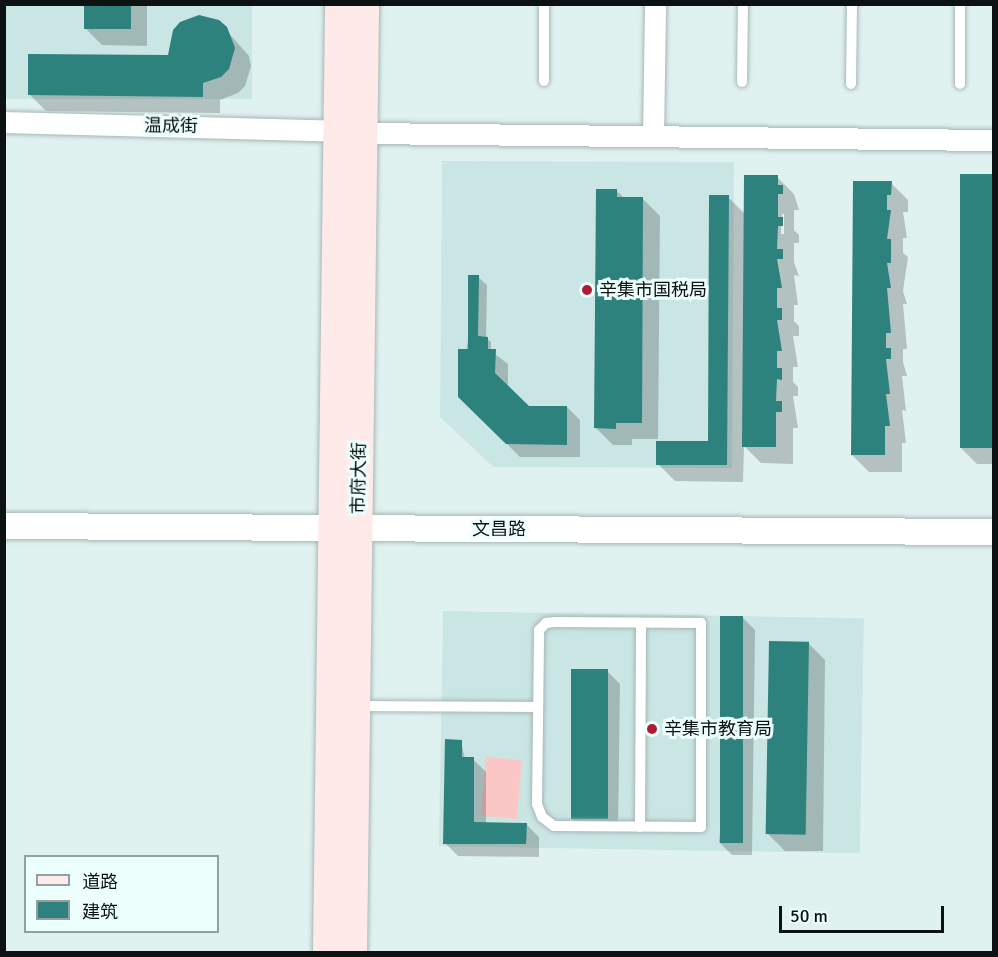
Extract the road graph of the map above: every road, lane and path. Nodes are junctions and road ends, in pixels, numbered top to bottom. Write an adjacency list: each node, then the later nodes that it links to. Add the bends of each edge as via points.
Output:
1 (339, 4): 13 (main road, 市府大街)
2 (365, 4): 13 (main road, 市府大街)
3 (544, 4): 8 (lane)
4 (655, 4): 14 (street)
5 (743, 4): 9 (lane)
6 (852, 4): 10 (lane)
7 (960, 4): 11 (lane)
8 (544, 81)
9 (742, 82)
10 (851, 84)
11 (960, 84)
12 (4, 122): 13 (street, 温成街)
13 (350, 132): 14 (street, 温成街); 17 (main road, 市府大街)
14 (653, 136): 15 (street, 温成街)
15 (993, 140)
16 (4, 526): 17 (street, 文昌路)
17 (345, 528): 18 (street, 文昌路); 20 (main road, 市府大街); 23 (main road, 市府大街)
18 (993, 532)
19 (641, 623): 21 (lane, via 546,623 539,630); 22 (lane); 22 (lane, via 701,623 701,827)
20 (356, 706): 21 (lane); 24 (main road, 市府大街)
21 (538, 707): 22 (lane, via 537,804 542,817 554,826)
22 (640, 827)
23 (327, 952)
24 (353, 952)

